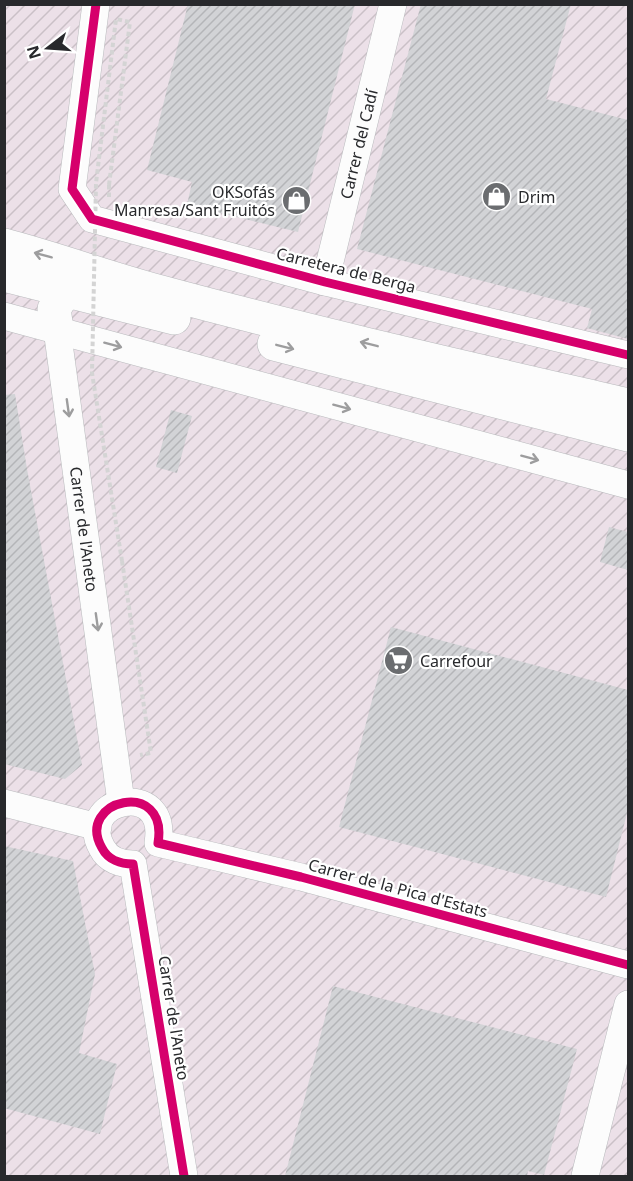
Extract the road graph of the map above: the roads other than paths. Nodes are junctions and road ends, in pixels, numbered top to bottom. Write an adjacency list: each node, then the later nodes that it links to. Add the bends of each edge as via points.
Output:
1 (96, 4): 5 (street, Carretera de Berga, via 72,189 92,219)
2 (393, 4): 5 (street, Carrer del Cadí)
3 (4, 245): 8 (main road, one-way to 3)
4 (4, 275): 7 (main road)
5 (325, 282): 11 (street, Carretera de Berga)
6 (4, 286): 10 (main road, via 20,291)
7 (64, 290): 8 (main road, via 72,280 139,295); 10 (main road, via 54,309); 12 (main road, one-way to 12)
8 (159, 292): 13 (main road, one-way to 8)
9 (4, 316): 10 (street)
10 (57, 329): 16 (street, one-way to 16); 17 (street, Carrer de l'Aneto, one-way to 17)
11 (628, 355)
12 (448, 388): 14 (main road, via 502,388); 15 (main road)
13 (628, 405)
14 (628, 419)
15 (628, 435)
16 (628, 485)
17 (121, 802): 19 (street, via 106,811); 20 (street, Carrer de la Pica d'Estats, via 143,804 152,811 158,821 158,843 301,877)
18 (4, 803): 19 (street)
19 (98, 827): 22 (street, Carrer de l'Aneto, via 99,842 106,854 133,864)
20 (628, 965)
21 (628, 1004): 23 (street)
22 (184, 1176)
23 (585, 1176)

